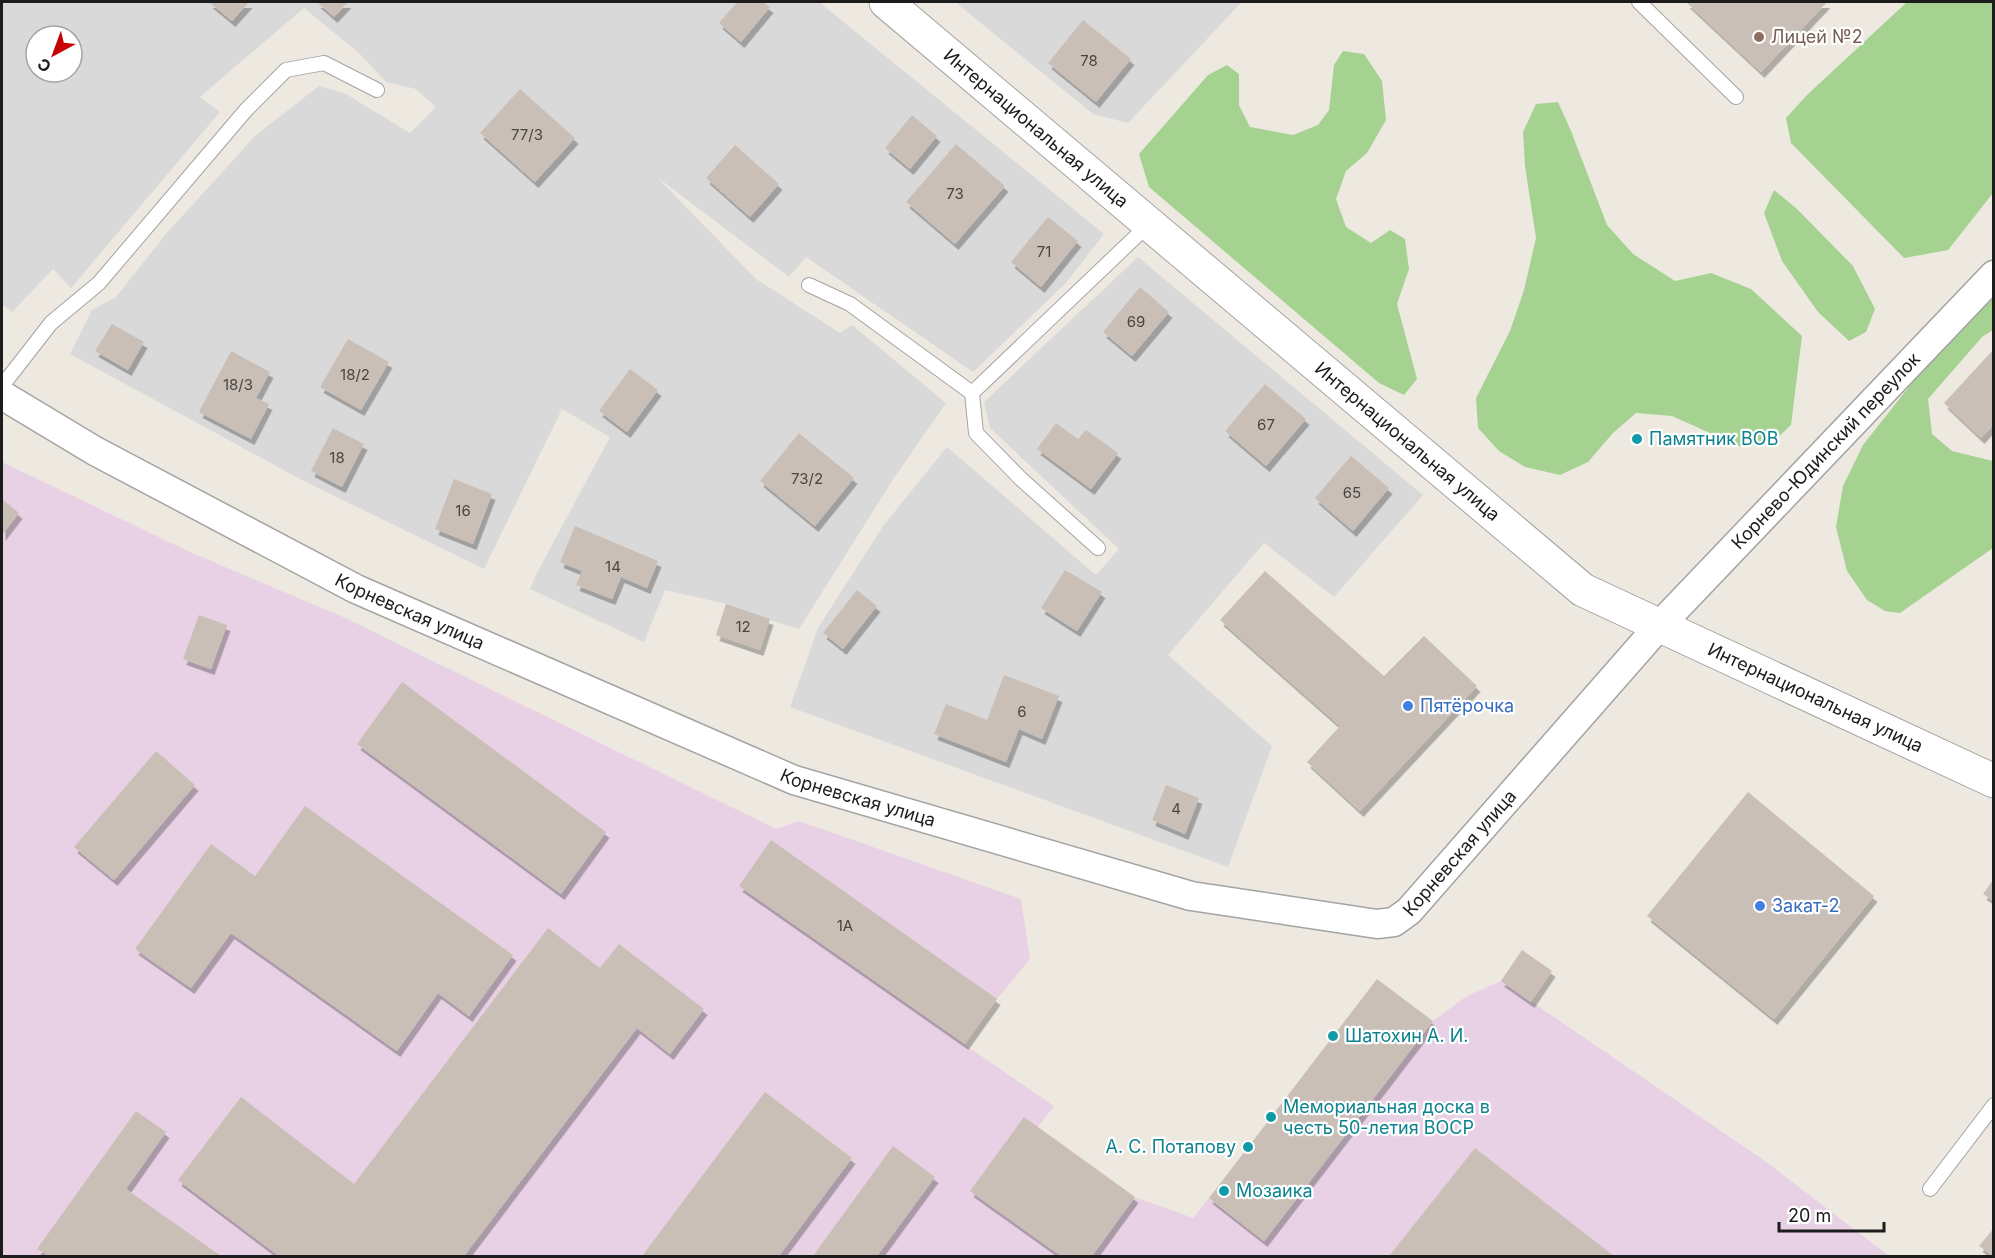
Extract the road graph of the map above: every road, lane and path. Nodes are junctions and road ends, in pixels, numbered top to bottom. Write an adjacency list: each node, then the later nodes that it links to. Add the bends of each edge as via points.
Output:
1 (886, 2): 5 (street, Интернациональная улица)
2 (1639, 2): 4 (lane)
3 (377, 90): 8 (lane, via 324,63 286,70 246,110 99,283 51,324)
4 (1736, 97)
5 (1149, 224): 9 (lane); 12 (street, Интернациональная улица, via 1583,590)
6 (1994, 275): 12 (street, Корнево-Юдинский переулок)
7 (809, 285): 9 (lane, via 850,304)
8 (2, 386)
9 (972, 393): 11 (lane, via 976,433)
10 (2, 394): 12 (street, Корневская улица, via 95,451 356,589 794,780 1191,896 1377,924 1394,922 1409,911)
11 (1098, 548)
12 (1659, 626): 13 (street, Интернациональная улица)
13 (1994, 781)
14 (1994, 1105): 15 (lane)
15 (1930, 1189)

